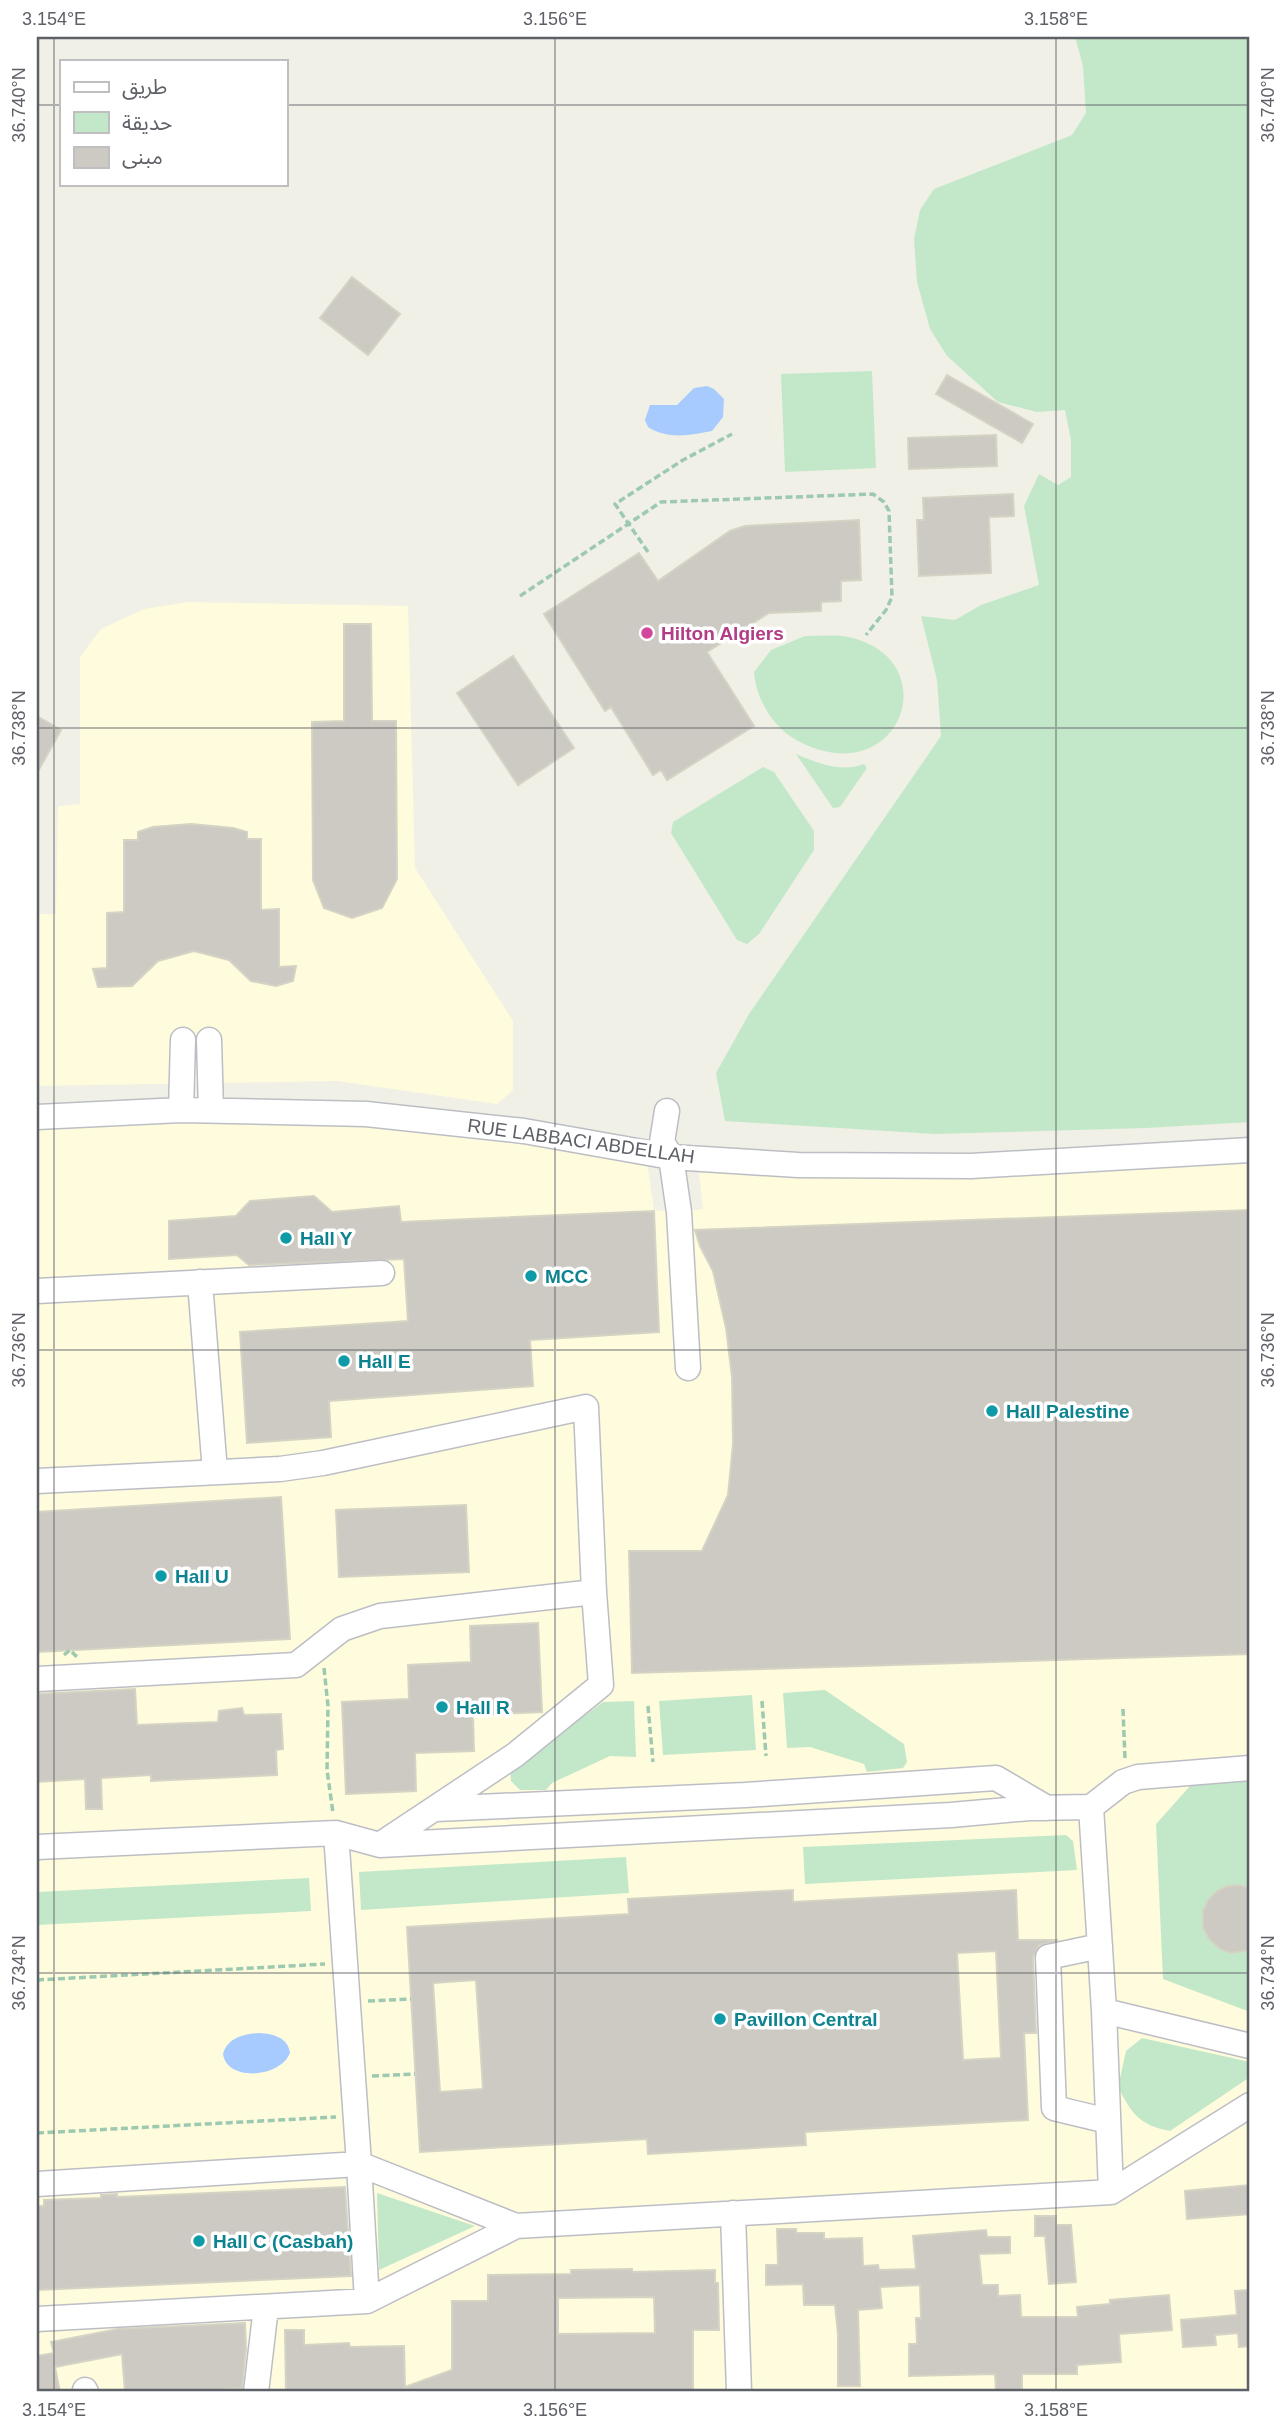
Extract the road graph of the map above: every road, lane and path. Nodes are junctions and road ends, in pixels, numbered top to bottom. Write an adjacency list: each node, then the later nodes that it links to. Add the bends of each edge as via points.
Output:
1 (732, 434): 2 (path, via 615,504)
2 (628, 524): 3 (path); 4 (path); 5 (path, via 661,502 873,494 889,510 891,597)
3 (649, 552)
4 (520, 596)
5 (866, 635)
6 (183, 1040): 8 (street)
7 (209, 1040): 9 (street)
8 (181, 1105): 9 (street, RUE LABBACI ABDELLAH); 10 (street, RUE LABBACI ABDELLAH); 12 (street, RUE LABBACI ABDELLAH)
9 (211, 1105): 14 (street, RUE LABBACI ABDELLAH, via 326,1103 418,1108)
10 (37, 1107)
11 (675, 1112): 14 (street)
12 (37, 1116)
13 (1250, 1139): 14 (street, RUE LABBACI ABDELLAH, via 972,1159)
14 (671, 1147): 15 (street, RUE LABBACI ABDELLAH, via 798,1165 912,1167); 19 (street)
15 (1250, 1150)
16 (382, 1273): 17 (street)
17 (200, 1282): 18 (street); 20 (street)
18 (37, 1291)
19 (688, 1368)
20 (215, 1472): 21 (street); 22 (street, via 323,1463 586,1407)
21 (37, 1481)
22 (594, 1592): 23 (street, via 380,1616 342,1629); 34 (street, via 601,1685 515,1755)
23 (321, 1646): 24 (street, via 296,1665); 35 (path, via 328,1706 327,1770)
24 (37, 1679)
25 (762, 1702): 28 (path)
26 (649, 1706): 29 (path)
27 (1123, 1709): 30 (path)
28 (766, 1756)
29 (653, 1762)
30 (1126, 1767)
31 (1250, 1768): 32 (street, via 1138,1777 1123,1782)
32 (1091, 1807): 33 (street); 38 (street)
33 (1047, 1808): 34 (street, via 996,1778); 36 (street)
34 (435, 1809): 36 (street)
35 (336, 1833): 36 (street); 37 (street); 39 (street)
36 (380, 1845)
37 (37, 1847)
38 (1100, 1947): 43 (street); 49 (street, via 1048,1957 1054,2108)
39 (345, 1963): 40 (path); 42 (street)
40 (37, 1980)
41 (411, 1999): 42 (path)
42 (348, 2002): 46 (street)
43 (1104, 2011): 44 (street); 49 (street)
44 (1250, 2046)
45 (415, 2074): 46 (path)
46 (353, 2077): 48 (street)
47 (1250, 2105): 53 (street)
48 (355, 2116): 50 (path); 51 (street)
49 (1108, 2121): 53 (street)
50 (37, 2133)
51 (359, 2164): 52 (street); 55 (street); 56 (street)
52 (37, 2184)
53 (1111, 2192): 54 (street)
54 (733, 2213): 55 (street); 60 (street)
55 (516, 2226): 56 (street)
56 (367, 2301): 57 (street)
57 (266, 2307): 58 (street); 59 (street)
58 (37, 2319)
59 (256, 2392)
60 (739, 2392)

